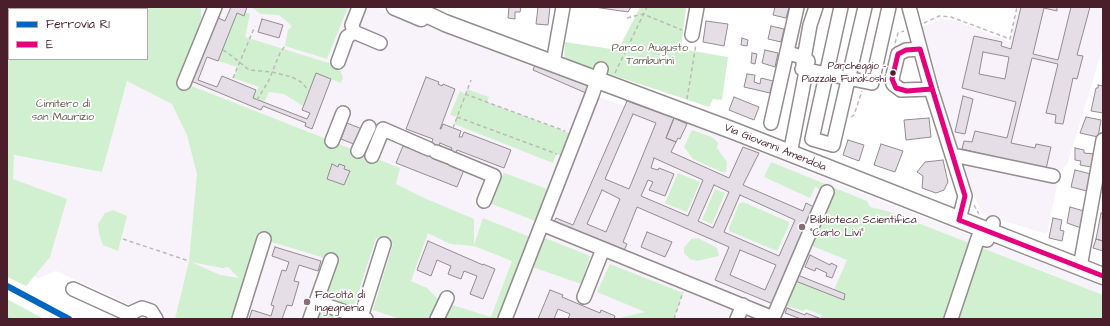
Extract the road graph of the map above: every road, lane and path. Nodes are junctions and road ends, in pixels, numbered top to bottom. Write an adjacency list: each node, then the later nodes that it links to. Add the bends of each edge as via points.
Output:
1 (215, 7): 37 (street)
2 (359, 7): 20 (street, via 352,25)
3 (395, 7): 17 (main road, Via Giovanni Amendola, via 422,18)
4 (411, 7): 17 (main road, Via Giovanni Amendola)
5 (563, 7): 29 (street)
6 (647, 7): 15 (path)
7 (697, 7): 21 (street)
8 (797, 7): 26 (street)
9 (816, 7): 30 (street)
10 (841, 7): 32 (street)
11 (864, 7): 35 (street)
12 (889, 7): 35 (street, via 872,83)
13 (909, 7): 24 (street)
14 (1017, 7): 18 (path, via 1010,39 951,17 939,16)
15 (643, 14): 16 (path); 21 (path); 33 (path)
16 (627, 18)
17 (445, 23): 29 (main road, Via Giovanni Amendola)
18 (924, 23)
19 (255, 26): 28 (path)
20 (354, 32): 22 (street); 27 (street, via 347,37)
21 (692, 35): 43 (path, via 696,42)
22 (380, 43)
23 (285, 46): 31 (path)
24 (920, 49): 38 (street); 38 (street, via 906,50 898,54 893,84 901,90)
25 (223, 50): 28 (path)
26 (787, 52): 30 (street); 45 (street)
27 (338, 62)
28 (240, 63): 31 (path, via 250,70); 34 (path)
29 (553, 63): 33 (main road, Via Giovanni Amendola)
30 (804, 65): 32 (street); 52 (street)
31 (272, 72): 39 (path, via 292,77); 41 (path, via 270,80)
32 (826, 73): 35 (street); 35 (street, via 812,140 833,144)
33 (603, 77): 43 (main road, Via Giovanni Amendola); 48 (street)
34 (233, 78)
35 (848, 78)
36 (471, 80): 40 (path)
37 (184, 83)
38 (931, 89): 54 (street)
39 (309, 91)
40 (465, 94): 44 (path); 48 (path)
41 (256, 100)
42 (343, 113): 50 (street)
43 (685, 113): 52 (main road, Via Giovanni Amendola)
44 (457, 117): 47 (path); 55 (path)
45 (771, 123)
46 (369, 126): 51 (street)
47 (453, 128)
48 (576, 136): 55 (street)
49 (1103, 140): 68 (street)
50 (332, 141)
51 (358, 151)
52 (790, 154): 59 (main road, Via Giovanni Amendola)
53 (372, 156): 58 (street, via 382,129 494,176)
54 (953, 157): 56 (street); 59 (street, via 965,196)
55 (568, 158): 60 (street)
56 (1053, 176)
57 (827, 192): 78 (street)
58 (484, 201)
59 (959, 220): 61 (main road, Via Giovanni Amendola)
60 (542, 224): 65 (street); 83 (street)
61 (992, 228): 68 (main road, Via Giovanni Amendola); 86 (street, via 987,240 978,238)
62 (122, 239): 67 (path)
63 (264, 239): 80 (street)
64 (384, 244): 77 (street)
65 (603, 249): 70 (street); 72 (street)
66 (331, 260): 74 (street)
67 (189, 261)
68 (1080, 267): 69 (main road, Via Giovanni Amendola)
69 (1103, 276)
70 (686, 283): 75 (street); 84 (path)
71 (73, 289): 76 (street)
72 (584, 297)
73 (447, 298): 82 (street)
74 (316, 302): 77 (street); 81 (street)
75 (743, 305): 78 (street); 85 (street)
76 (129, 317): 79 (street, via 137,309 146,308)
77 (363, 318)
78 (775, 318)
79 (156, 319)
80 (239, 319)
81 (310, 319)
82 (437, 319)
83 (505, 319)
84 (674, 319)
85 (737, 319)
86 (951, 319)

